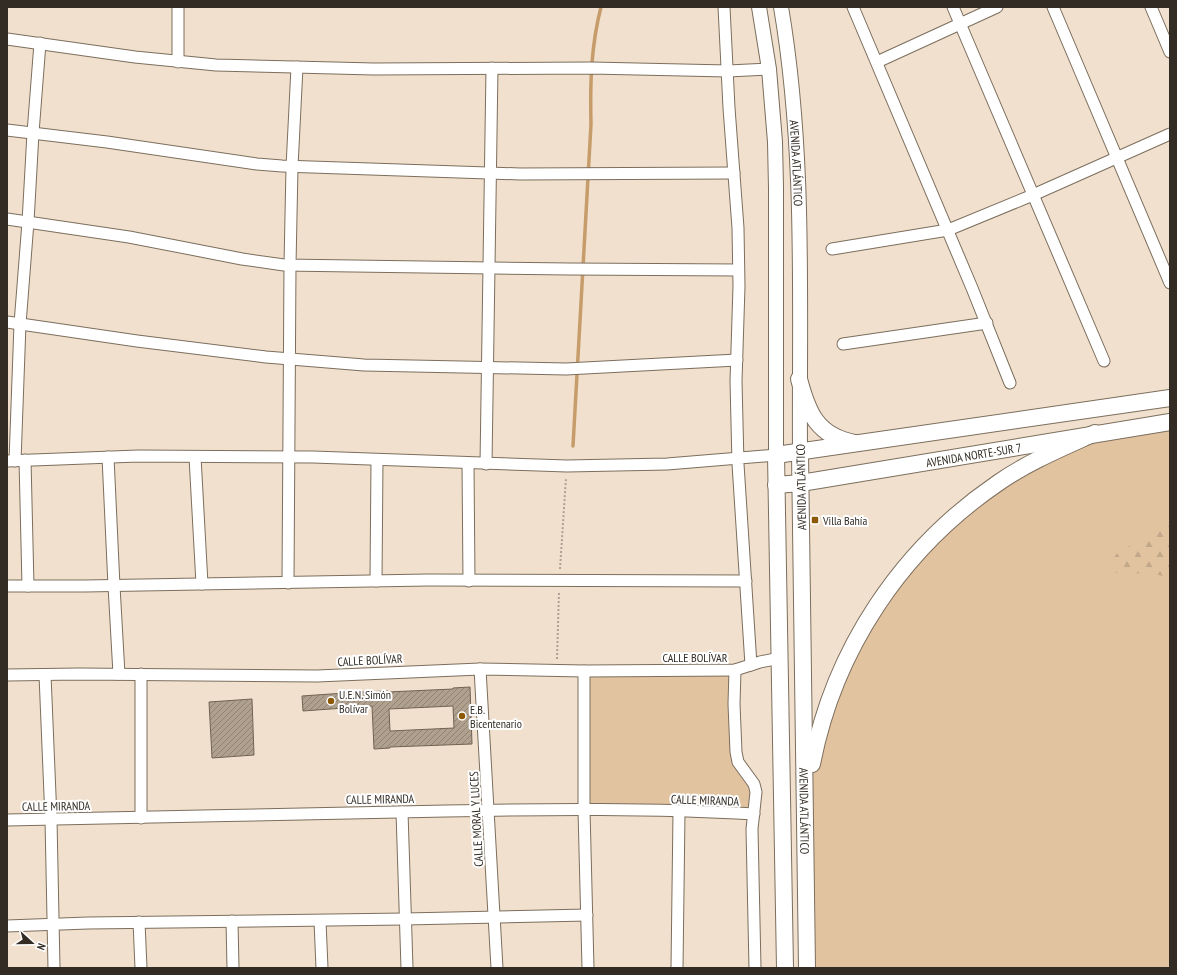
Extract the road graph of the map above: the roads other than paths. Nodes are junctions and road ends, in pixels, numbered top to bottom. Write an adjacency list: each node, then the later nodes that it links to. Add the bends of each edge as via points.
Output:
1 (178, 7): 14 (street)
2 (724, 7): 19 (street)
3 (759, 7): 18 (street, AVENIDA ATLÁNTICO)
4 (781, 7): 44 (street, AVENIDA ATLÁNTICO, via 797,157)
5 (853, 7): 15 (street)
6 (953, 7): 10 (street)
7 (997, 7): 10 (street)
8 (1053, 7): 23 (street)
9 (1151, 7): 13 (street)
10 (960, 24): 15 (street); 27 (street)
11 (7, 39): 12 (street)
12 (40, 43): 14 (street); 21 (street)
13 (1170, 52)
14 (178, 62): 16 (street)
15 (877, 62): 30 (street)
16 (297, 67): 17 (street); 24 (street)
17 (492, 68): 19 (street); 25 (street)
18 (769, 69): 19 (street); 51 (street, AVENIDA ATLÁNTICO, via 776,188)
19 (728, 71): 26 (street)
20 (7, 130): 21 (street)
21 (33, 133): 24 (street); 29 (street)
22 (1170, 134): 23 (street)
23 (1116, 158): 27 (street); 35 (street)
24 (292, 167): 25 (street); 32 (street)
25 (490, 173): 26 (street); 33 (street)
26 (734, 173): 34 (street)
27 (1033, 195): 30 (street); 42 (street)
28 (7, 219): 29 (street)
29 (28, 222): 32 (street, via 129,237 265,263); 38 (street)
30 (948, 230): 31 (street); 37 (street)
31 (832, 249)
32 (290, 265): 33 (street); 40 (street)
33 (489, 268): 34 (street); 43 (street)
34 (738, 270): 41 (street)
35 (1170, 283)
36 (7, 322): 38 (street)
37 (987, 323): 39 (street); 45 (street)
38 (20, 324): 40 (street, via 137,341); 57 (street)
39 (843, 344)
40 (288, 358): 43 (street, via 364,365); 54 (street)
41 (737, 360): 43 (street, via 566,369); 55 (street)
42 (1104, 362)
43 (487, 368): 59 (street)
44 (800, 379): 49 (main road, via 806,402 816,422 834,436); 50 (street, AVENIDA ATLÁNTICO)
45 (1010, 383)
46 (1170, 398): 49 (main road)
47 (1170, 422): 48 (main road, AVENIDA NORTE-SUR 7)
48 (1095, 434): 60 (main road, AVENIDA NORTE-SUR 7); 79 (main road, via 1050,453 998,482 932,537 884,593 866,620 835,682 816,742)
49 (860, 444): 50 (main road)
50 (800, 453): 51 (main road); 60 (main road, AVENIDA ATLÁNTICO)
51 (776, 455): 55 (street); 61 (main road, AVENIDA ATLÁNTICO)
52 (108, 457): 53 (street); 57 (street); 69 (street)
53 (195, 457): 54 (street); 66 (street)
54 (289, 457): 56 (street); 65 (street)
55 (738, 459): 59 (street, via 667,464 567,466); 64 (street)
56 (378, 460): 58 (street); 62 (street)
57 (15, 461): 68 (street)
58 (468, 463): 59 (street); 63 (street)
59 (486, 464)
60 (801, 482): 61 (main road, AVENIDA NORTE-SUR 7); 79 (main road, AVENIDA ATLÁNTICO)
61 (776, 485): 70 (main road, AVENIDA ATLÁNTICO)
62 (376, 581): 63 (street); 65 (street)
63 (469, 581): 64 (street)
64 (746, 581): 71 (street)
65 (288, 583): 66 (street)
66 (202, 584): 69 (street)
67 (7, 586): 68 (street)
68 (28, 586): 69 (street)
69 (114, 586): 75 (street)
70 (780, 658): 71 (street, CALLE BOLÍVAR); 105 (main road, AVENIDA ATLÁNTICO)
71 (750, 665): 73 (street, CALLE BOLÍVAR)
72 (480, 669): 74 (street, CALLE BOLÍVAR); 76 (street, CALLE BOLÍVAR, via 316,676); 80 (street, CALLE MORAL Y LUCES)
73 (734, 670): 74 (street, CALLE BOLÍVAR); 84 (street, via 736,752 738,762 754,784)
74 (584, 671): 81 (street)
75 (119, 674): 76 (street, CALLE BOLÍVAR); 78 (street, CALLE BOLÍVAR)
76 (141, 674): 85 (street)
77 (7, 675): 78 (street, CALLE BOLÍVAR)
78 (45, 675): 87 (street)
79 (805, 807): 106 (main road, AVENIDA ATLÁNTICO)
80 (489, 810): 81 (street, CALLE MIRANDA); 82 (street, CALLE MIRANDA); 89 (street, CALLE MORAL Y LUCES)
81 (584, 810): 83 (street, CALLE MIRANDA); 88 (street)
82 (402, 812): 85 (street, CALLE MIRANDA); 90 (street)
83 (679, 812): 84 (street, CALLE MIRANDA); 103 (street)
84 (754, 814): 104 (street, via 752,828)
85 (141, 818): 87 (street, CALLE MIRANDA)
86 (7, 820): 87 (street, CALLE MIRANDA)
87 (51, 820): 94 (street)
88 (587, 914): 89 (street); 102 (street)
89 (494, 918): 90 (street); 101 (street, CALLE MORAL Y LUCES)
90 (405, 920): 92 (street); 100 (street)
91 (232, 921): 92 (street); 93 (street); 98 (street)
92 (320, 921): 99 (street)
93 (139, 922): 94 (street); 97 (street)
94 (54, 924): 95 (street); 96 (street)
95 (7, 926)
96 (54, 968)
97 (141, 968)
98 (233, 968)
99 (322, 968)
100 (407, 968)
101 (497, 968)
102 (588, 968)
103 (677, 968)
104 (755, 968)
105 (785, 968)
106 (807, 968)

